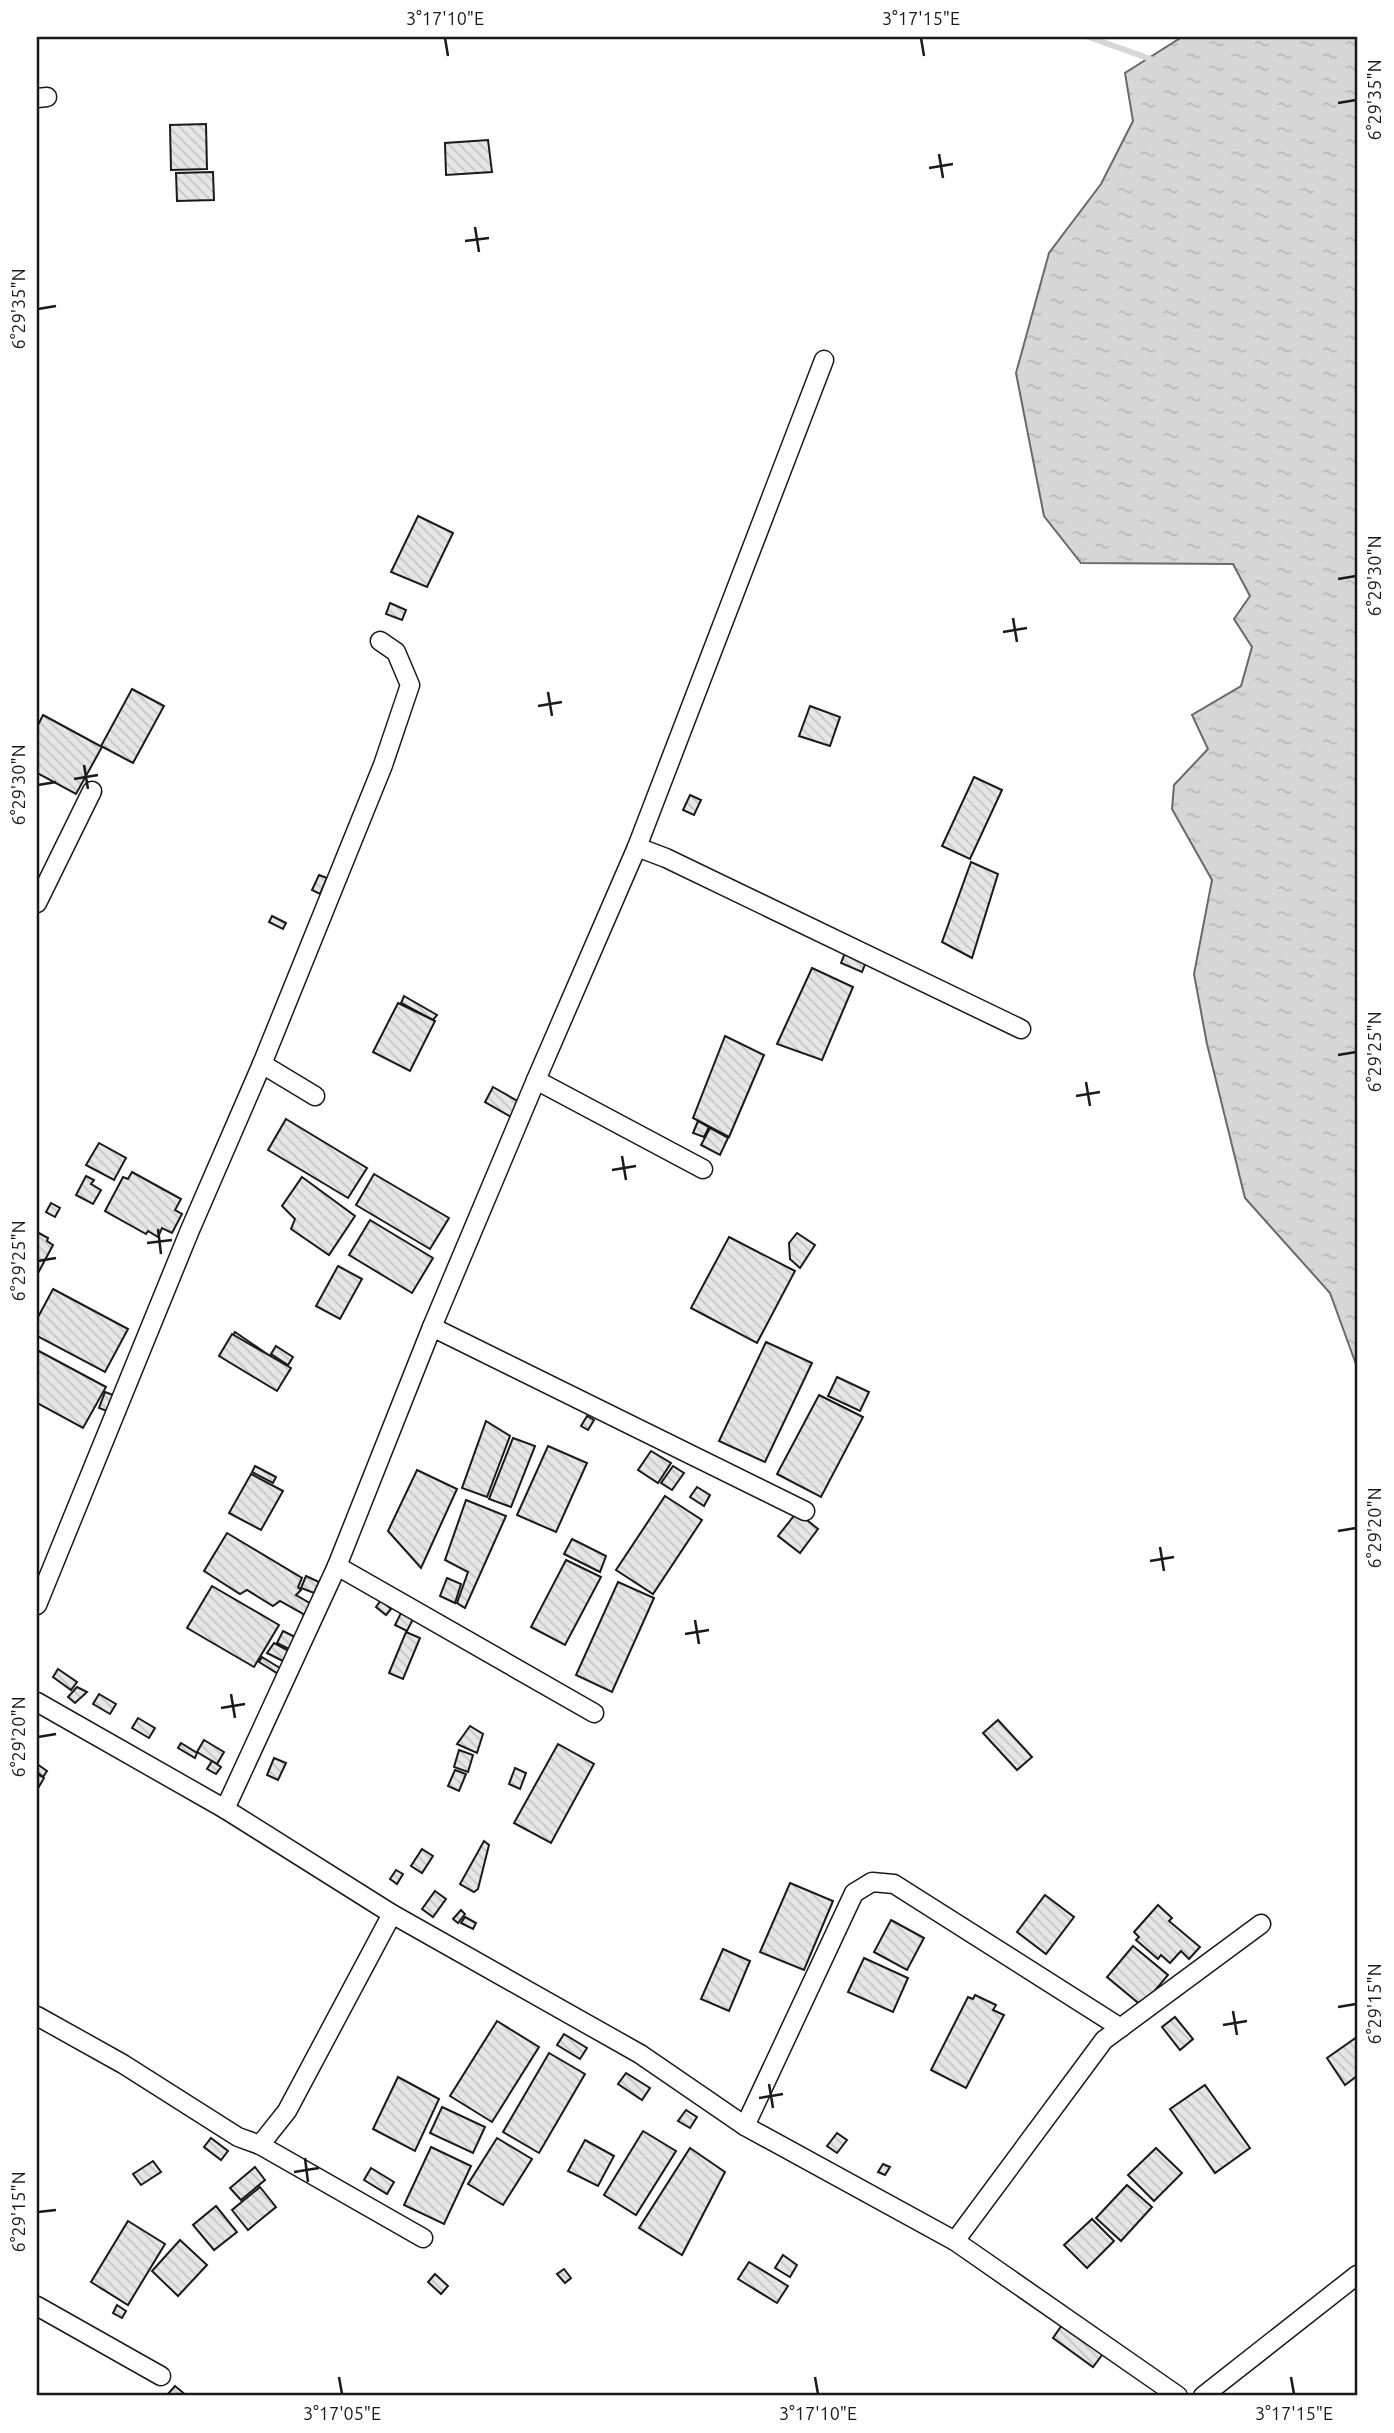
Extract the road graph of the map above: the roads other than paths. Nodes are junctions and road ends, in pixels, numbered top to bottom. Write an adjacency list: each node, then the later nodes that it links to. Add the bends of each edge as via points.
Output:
1 (824, 360): 4 (street)
2 (380, 641): 7 (street, via 396,652 410,685 383,765)
3 (92, 790): 5 (street)
4 (637, 848): 6 (street); 8 (street)
5 (37, 903)
6 (1021, 1029)
7 (262, 1064): 9 (street); 14 (street)
8 (536, 1080): 10 (street); 11 (street)
9 (315, 1096)
10 (704, 1169)
11 (432, 1327): 12 (street); 13 (street)
12 (805, 1511)
13 (337, 1566): 16 (street); 17 (street)
14 (37, 1605)
15 (37, 1702): 17 (street)
16 (594, 1713)
17 (225, 1809): 18 (street)
18 (392, 1914): 22 (street, via 640,2054); 23 (street, via 287,2111)
19 (1261, 1924): 21 (street)
20 (37, 2017): 23 (street)
21 (1121, 2028): 22 (street, via 894,1884 872,1882 854,1893); 25 (street, via 1104,2040)
22 (745, 2126): 25 (street)
23 (260, 2146): 24 (street)
24 (423, 2238)
25 (956, 2241): 29 (street)
26 (1357, 2275): 30 (street)
27 (37, 2306): 28 (street)
28 (161, 2376)
29 (1178, 2396)
30 (1203, 2396)

